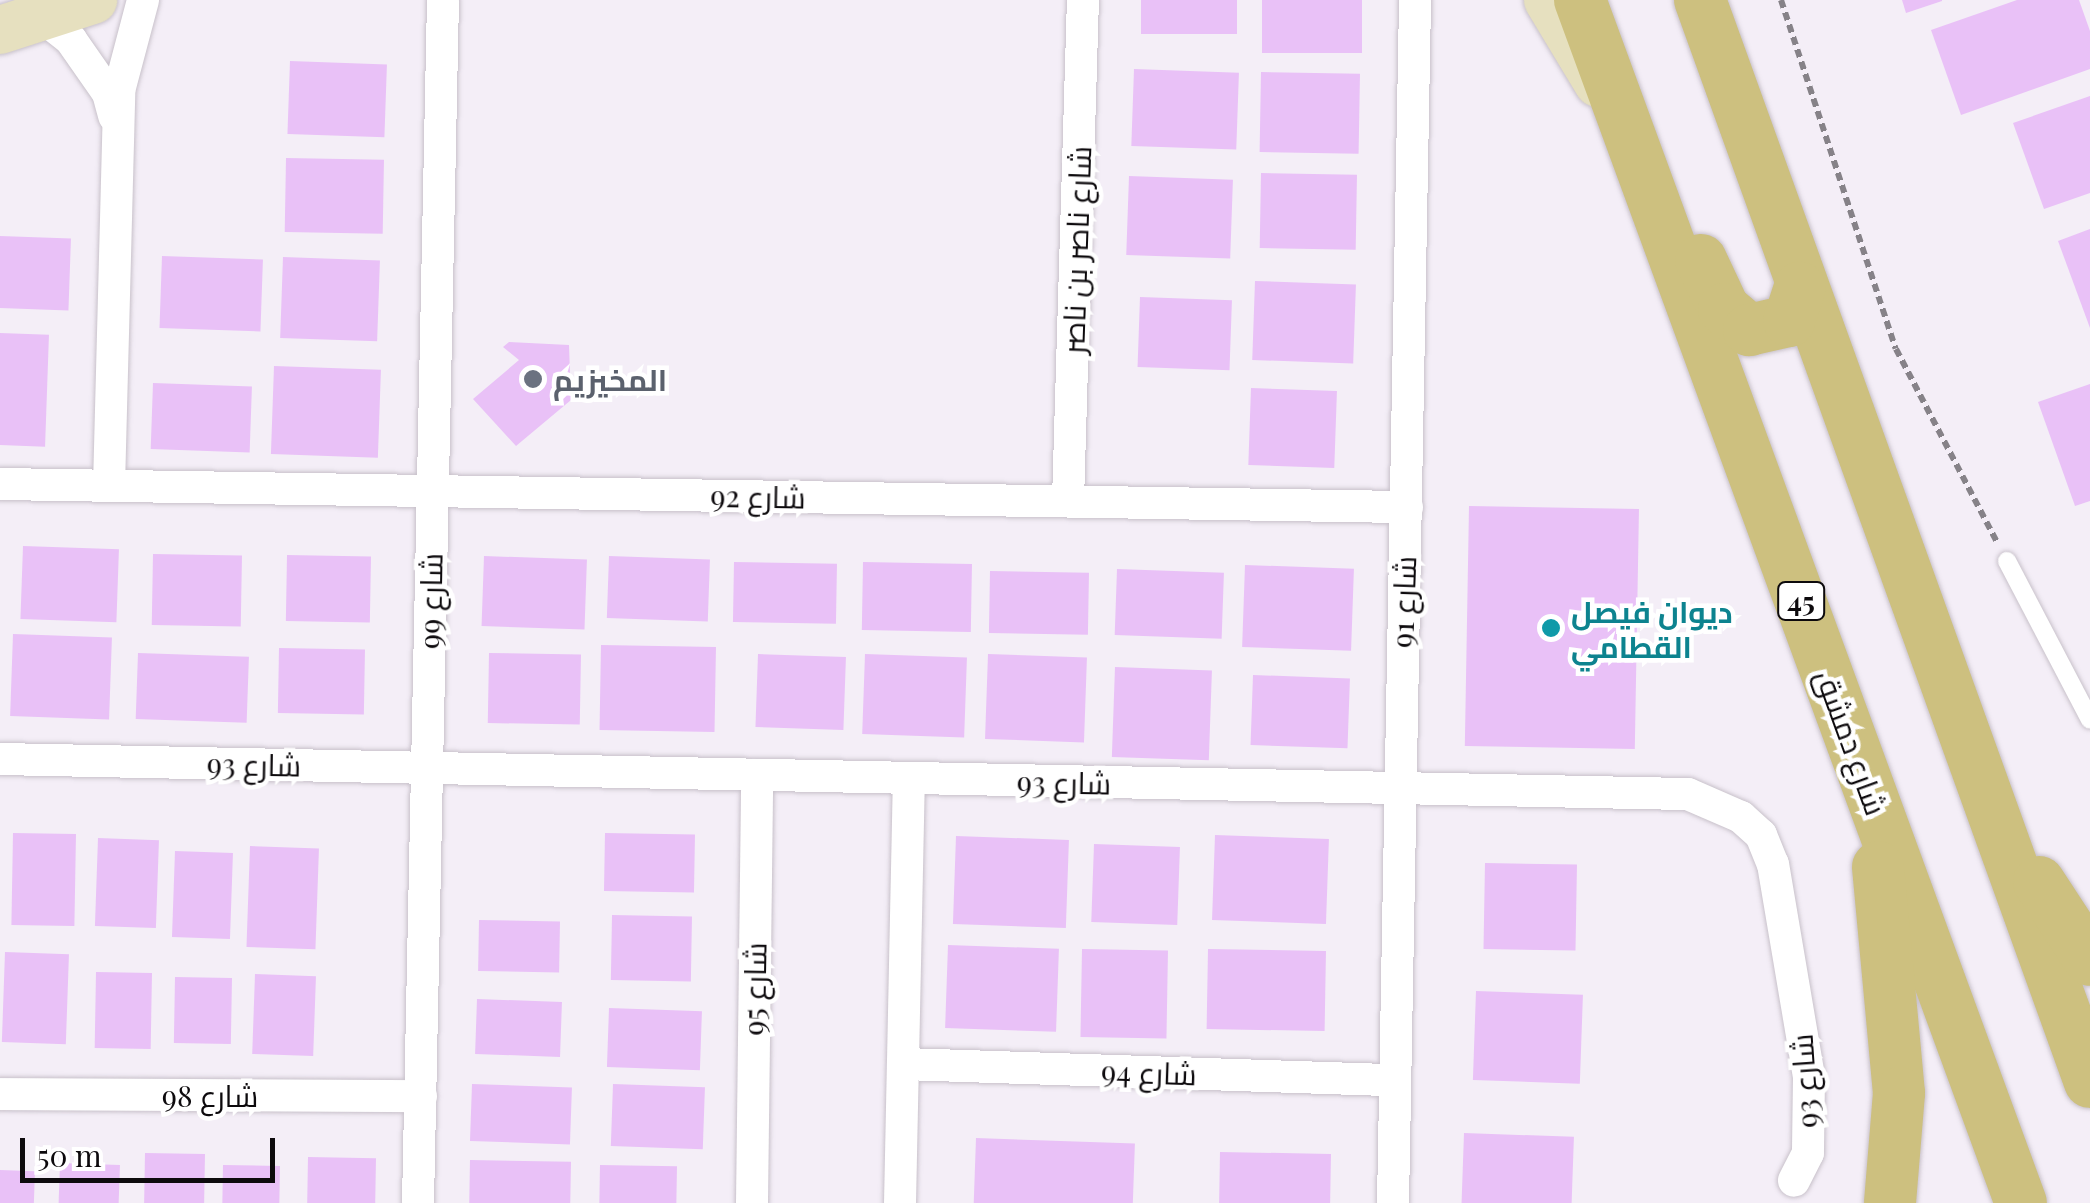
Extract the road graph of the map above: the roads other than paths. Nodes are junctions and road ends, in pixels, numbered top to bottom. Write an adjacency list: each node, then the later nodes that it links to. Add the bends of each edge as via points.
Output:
1 (93, 0): 10 (street)
2 (143, 0): 12 (street, via 130,34)
3 (443, 0): 16 (street, شارع 99)
4 (1083, 0): 17 (street, شارع ناصر بن ناصر)
5 (1415, 0): 18 (street, شارع 91)
6 (1548, 0): 11 (street)
7 (1580, 0): 11 (main road, شارع دمشق / 45)
8 (1588, 0): 13 (main road, via 1606,27 1724,309 1749,330 1767,330 1790,321)
9 (1705, 9): 13 (main road)
10 (21, 24): 12 (street, via 71,40 108,92)
11 (1626, 125): 26 (main road, شارع دمشق / 45)
12 (117, 131): 15 (street)
13 (1800, 288): 27 (main road)
14 (0, 484): 15 (street, شارع 92)
15 (110, 486): 16 (street, شارع 92)
16 (432, 491): 17 (street, شارع 92); 22 (street, شارع 99)
17 (1068, 501): 18 (street, شارع 92)
18 (1407, 507): 25 (street, شارع 91)
19 (2007, 561): 20 (lane)
20 (2090, 720)
21 (0, 759): 22 (street, شارع 93)
22 (427, 768): 23 (street, شارع 93); 33 (street, شارع 99)
23 (757, 775): 24 (street, شارع 93); 36 (street, شارع 95)
24 (910, 778): 25 (street, شارع 93); 29 (street)
25 (1397, 791): 30 (street, شارع 91); 34 (street, شارع 93, via 1688,794 1714,802 1761,835 1773,864 1809,1077 1808,1153)
26 (1870, 791): 39 (main road, via 1899,1093); 40 (main road, شارع دمشق / 45)
27 (1982, 791): 28 (main road); 31 (main road)
28 (2090, 960)
29 (904, 1064): 30 (street, شارع 94); 37 (street)
30 (1394, 1080): 38 (street, شارع 91)
31 (2090, 1082)
32 (0, 1094): 33 (street, شارع 98)
33 (421, 1096): 35 (street, شارع 99)
34 (1794, 1181)
35 (418, 1203)
36 (752, 1203)
37 (900, 1203)
38 (1393, 1203)
39 (1890, 1203)
40 (2021, 1203)

